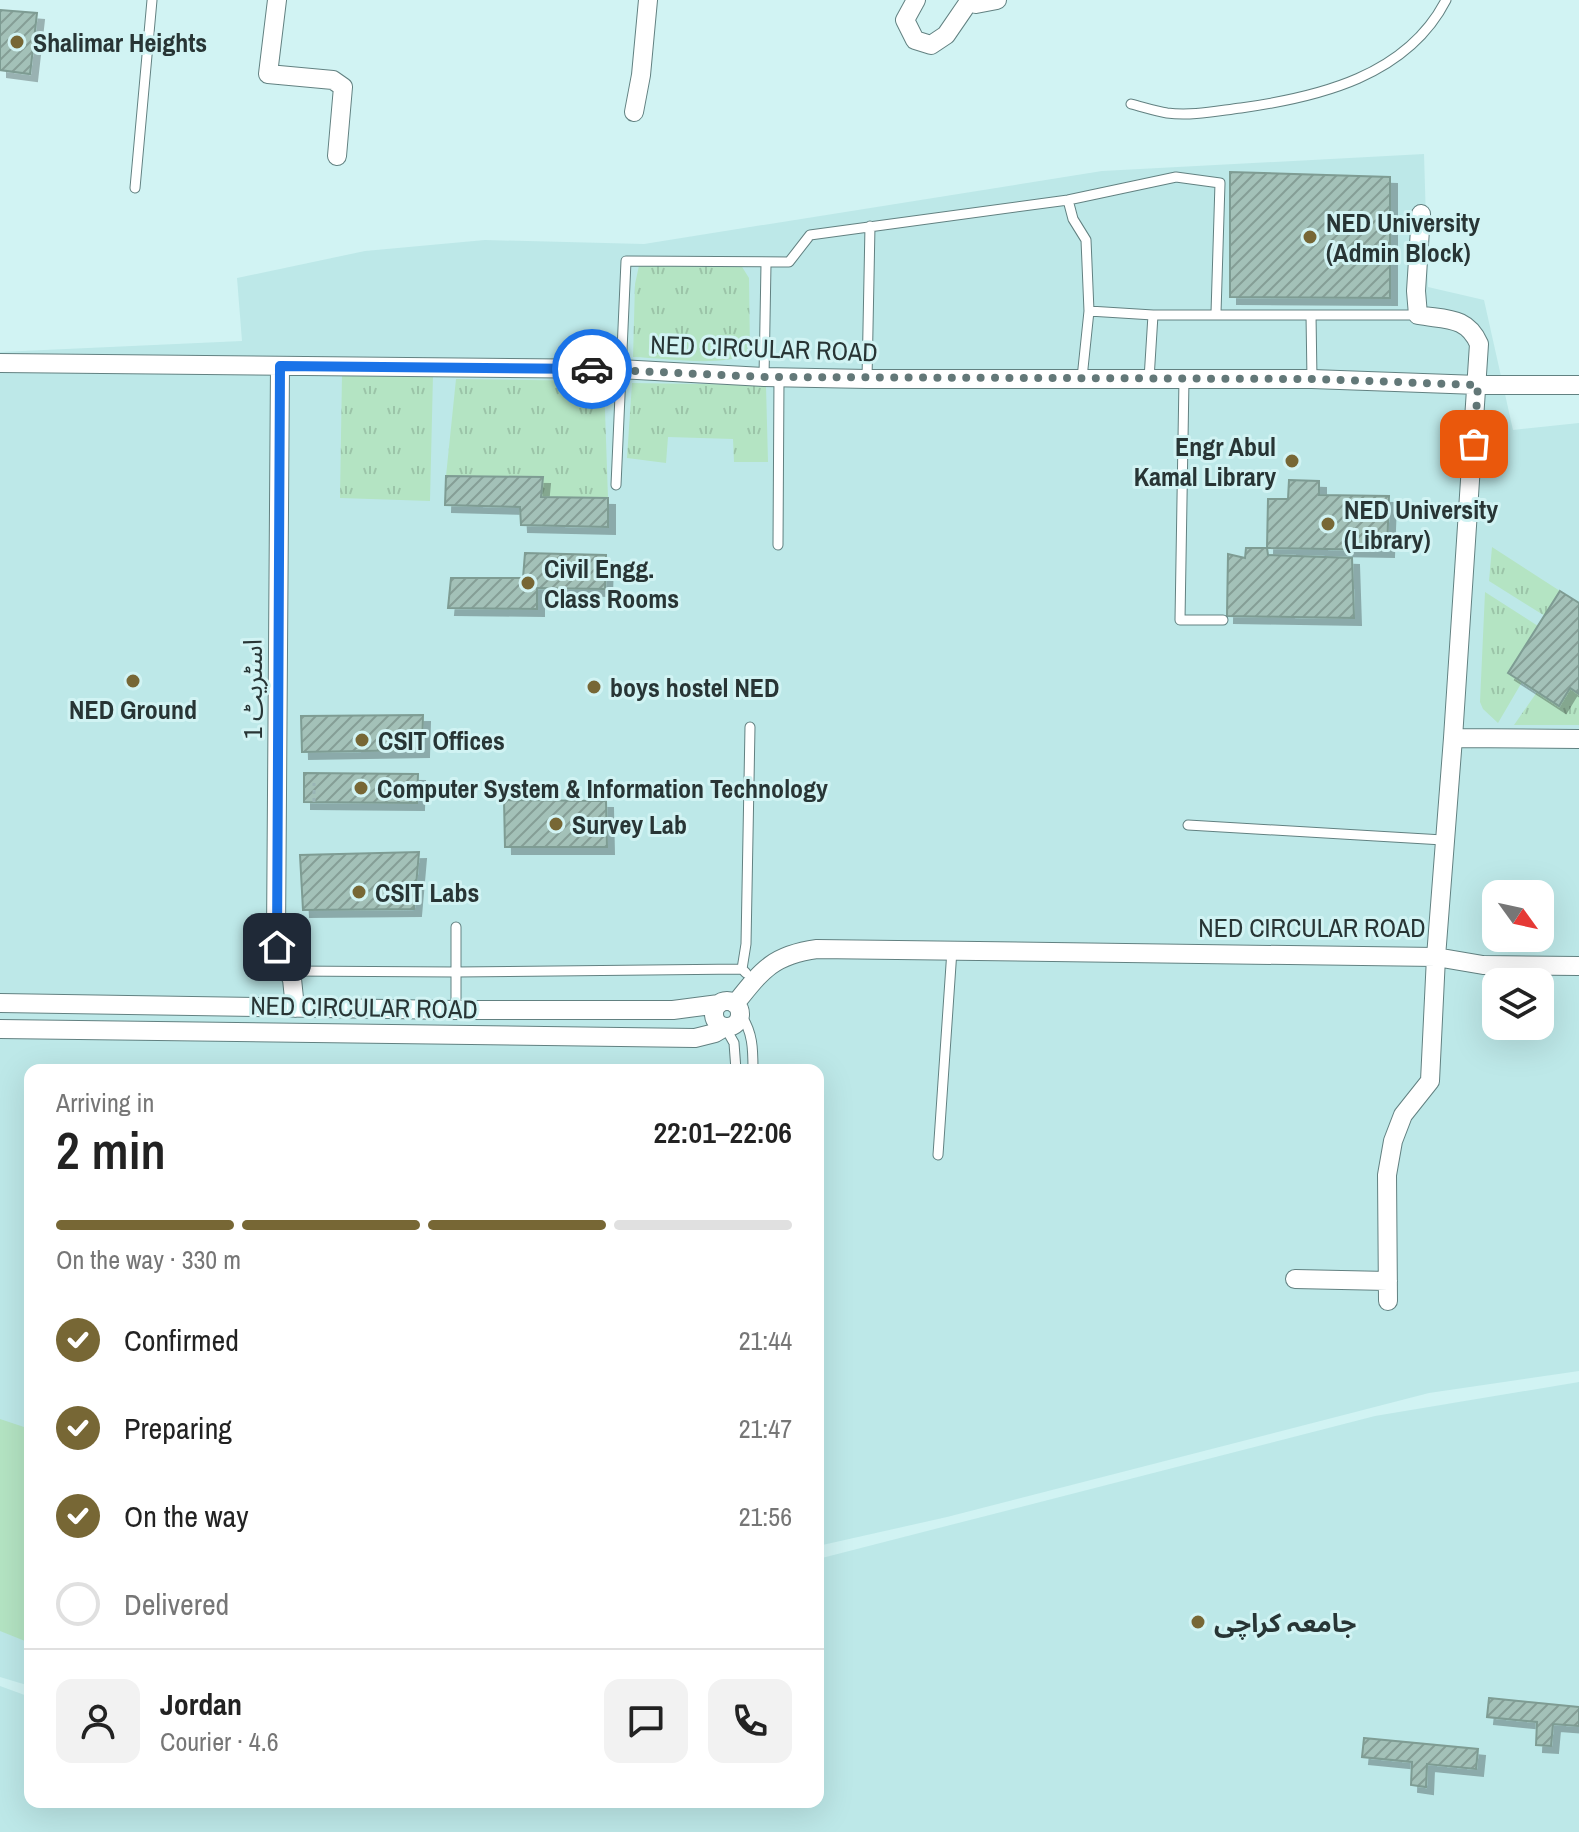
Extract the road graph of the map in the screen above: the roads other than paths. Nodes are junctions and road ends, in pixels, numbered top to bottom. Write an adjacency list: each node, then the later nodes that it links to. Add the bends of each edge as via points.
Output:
1 (152, 0): 11 (lane)
2 (277, 0): 10 (street, via 268,74 333,80 343,87)
3 (648, 0): 9 (street)
4 (916, 0): 5 (street, via 905,20 907,28 915,40 931,45 946,35)
5 (970, 0): 6 (street)
6 (997, 0)
7 (1446, 0): 8 (lane, via 1418,40 1391,62 1315,95 1195,114)
8 (1131, 104)
9 (634, 112)
10 (337, 156)
11 (135, 188)
12 (1068, 200): 14 (lane); 16 (lane, via 1086,240); 17 (lane, via 1176,177 1220,183)
13 (1421, 214): 20 (street)
14 (870, 226): 15 (lane, via 810,235 789,262); 26 (lane)
15 (766, 264): 23 (lane, via 626,261); 24 (lane)
16 (1089, 311): 18 (lane); 25 (lane)
17 (1216, 313): 18 (lane); 19 (lane)
18 (1153, 315): 27 (lane)
19 (1311, 315): 20 (lane); 29 (lane)
20 (1418, 315): 30 (street, NED CIRCULAR ROAD, via 1466,323 1473,330 1479,344)
21 (0, 363): 22 (street, NED CIRCULAR ROAD)
22 (280, 366): 23 (street, NED CIRCULAR ROAD); 44 (street, اسٹریٹ 1, via 276,936)
23 (619, 369): 24 (street, NED CIRCULAR ROAD); 32 (lane)
24 (772, 377): 26 (street, NED CIRCULAR ROAD); 33 (lane)
25 (1082, 378): 26 (street, NED CIRCULAR ROAD); 27 (street, NED CIRCULAR ROAD)
26 (867, 379)
27 (1149, 379): 28 (street, NED CIRCULAR ROAD)
28 (1184, 379): 29 (street, NED CIRCULAR ROAD); 34 (lane, via 1180,620)
29 (1312, 379): 30 (street, NED CIRCULAR ROAD)
30 (1478, 385): 31 (street); 36 (street, NED CIRCULAR ROAD)
31 (1579, 385)
32 (616, 485)
33 (778, 545)
34 (1223, 620)
35 (750, 727): 46 (lane)
36 (1453, 738): 37 (street); 39 (street, NED CIRCULAR ROAD)
37 (1579, 739)
38 (1188, 825): 39 (lane)
39 (1443, 840): 42 (street, NED CIRCULAR ROAD)
40 (456, 927): 45 (lane)
41 (952, 950): 42 (street, NED CIRCULAR ROAD); 46 (street, NED CIRCULAR ROAD, via 817,949 782,956); 55 (lane)
42 (1436, 957): 43 (street, via 1483,965); 57 (street, via 1430,1081 1403,1115 1387,1175)
43 (1579, 966)
44 (287, 971): 45 (lane); 49 (street, اسٹریٹ 1)
45 (456, 972): 46 (lane); 50 (lane)
46 (748, 975): 48 (street, NED CIRCULAR ROAD)
47 (0, 1003): 49 (street, NED CIRCULAR ROAD)
48 (732, 1007): 50 (street, NED CIRCULAR ROAD); 51 (street, via 714,1014); 54 (lane, via 746,1022)
49 (295, 1008): 50 (street, NED CIRCULAR ROAD)
50 (456, 1010)
51 (725, 1027): 52 (street, NED CIRCULAR ROAD, via 695,1038); 53 (lane, via 734,1043)
52 (0, 1029)
53 (736, 1064)
54 (753, 1064)
55 (938, 1155)
56 (1295, 1279): 57 (street)
57 (1388, 1281): 58 (street)
58 (1388, 1301)

